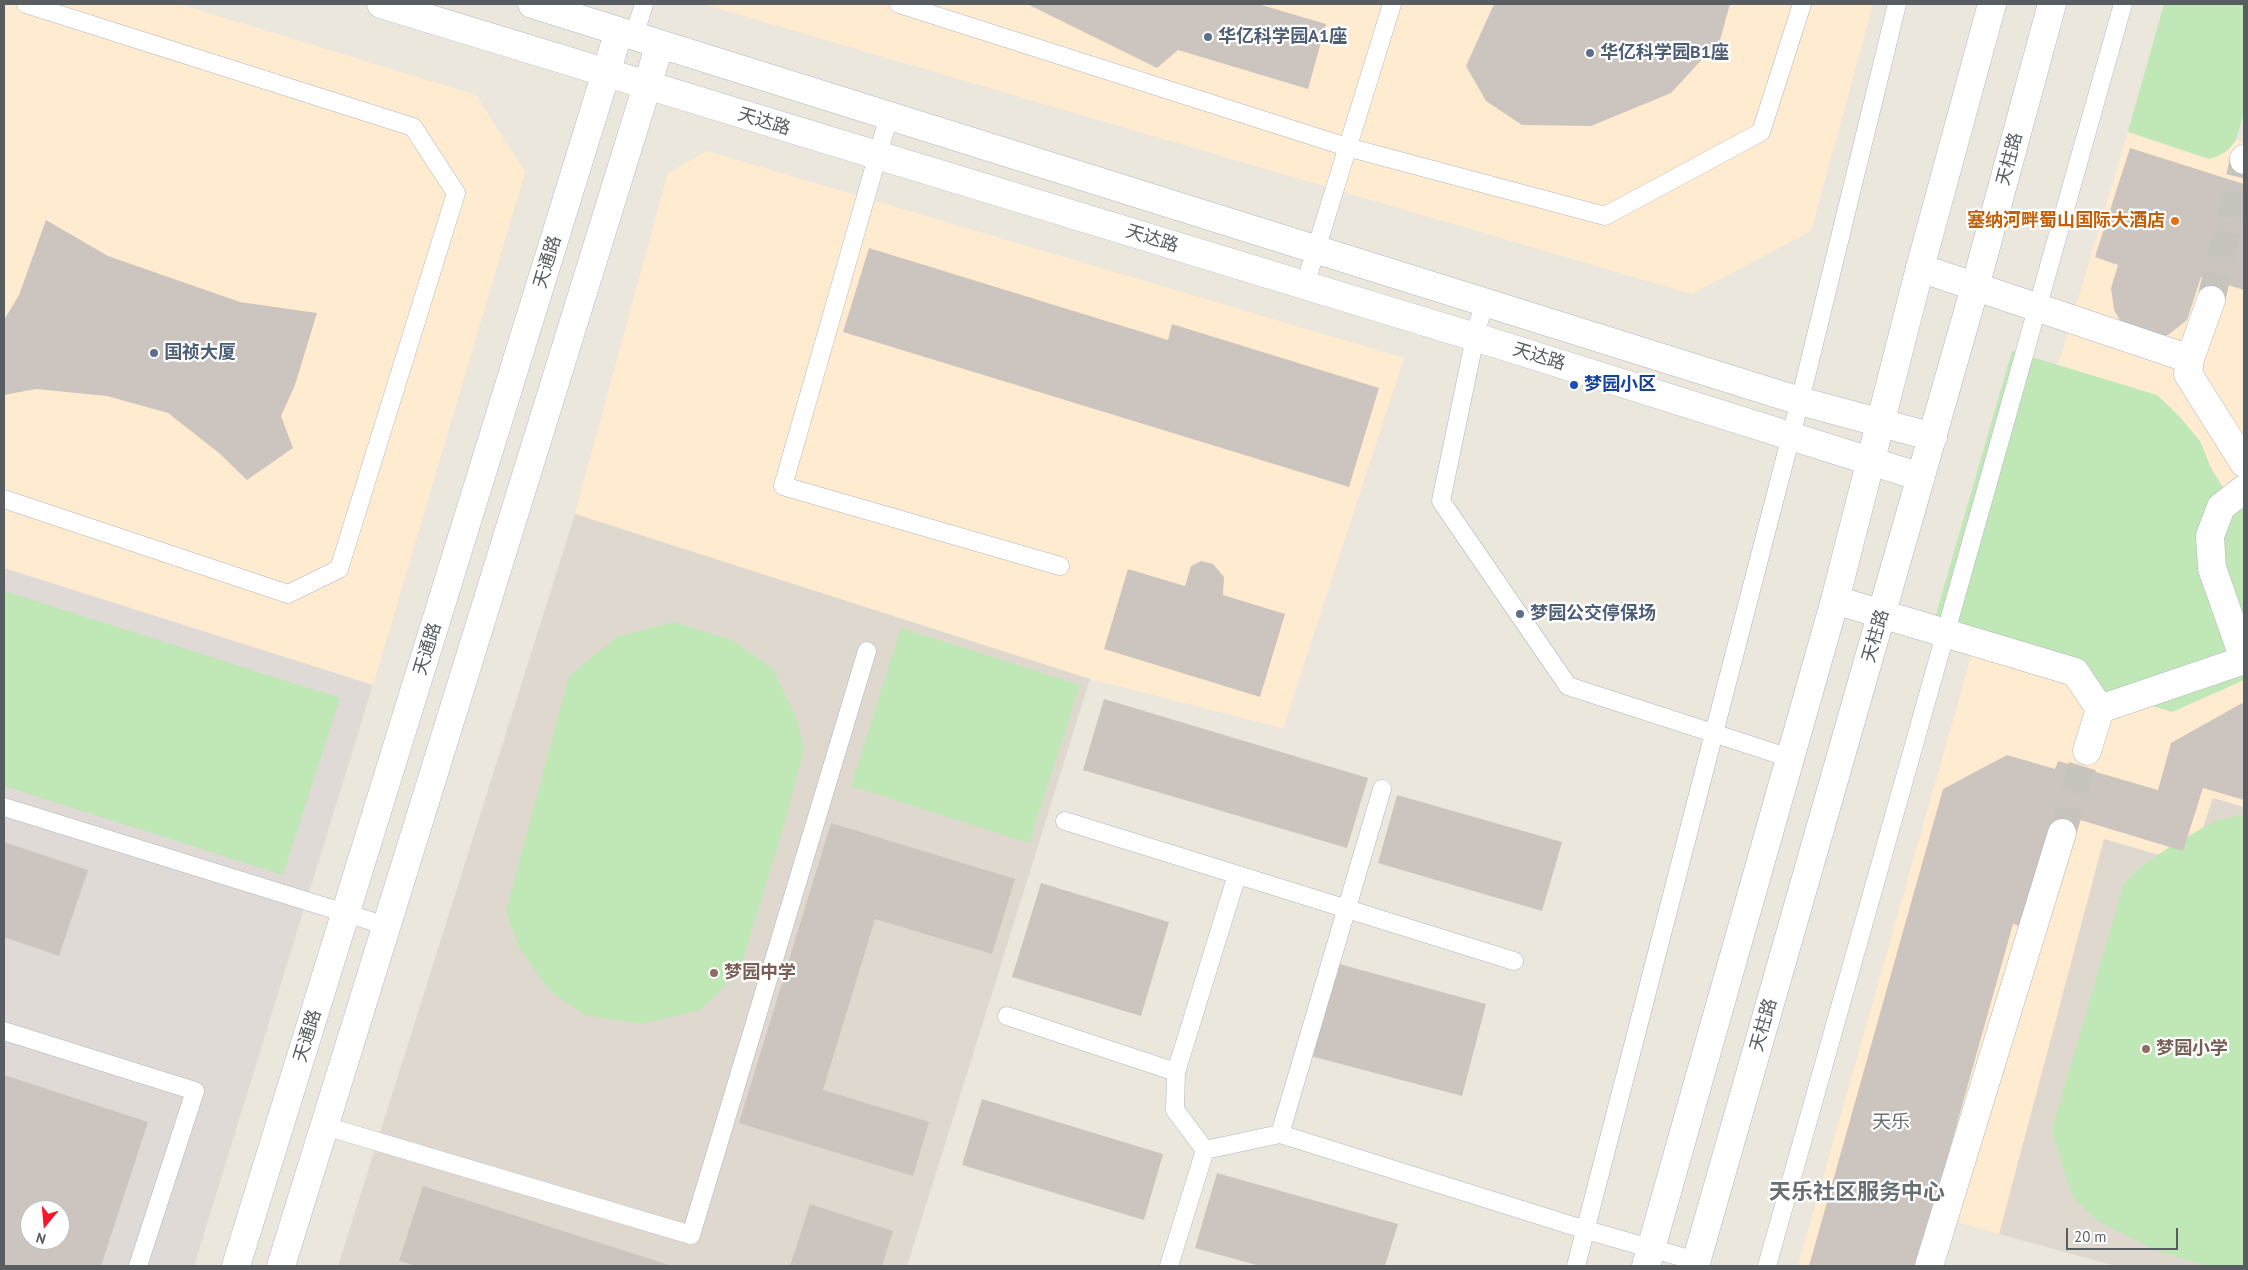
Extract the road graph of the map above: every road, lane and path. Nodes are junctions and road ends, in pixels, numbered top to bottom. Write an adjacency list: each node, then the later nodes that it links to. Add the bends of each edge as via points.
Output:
1 (381, 4): 14 (street, 天达路)
2 (532, 4): 12 (street, 天达路)
3 (644, 4): 12 (lane)
4 (899, 4): 17 (lane)
5 (1392, 4): 17 (lane)
6 (1802, 4): 17 (lane, via 1761,132 1605,216)
7 (1897, 4): 28 (lane)
8 (1992, 4): 20 (street)
9 (2052, 4): 22 (street, 天柱路)
10 (2123, 4): 25 (lane)
11 (36, 5): 36 (lane, via 413,126 456,193 339,569 288,594)
12 (626, 33): 13 (street, 天达路); 14 (street, 天通路)
13 (660, 44): 15 (street); 16 (street, 天达路)
14 (607, 74): 15 (street, 天达路); 53 (street, 天通路)
15 (647, 86): 18 (street, 天达路); 54 (street)
16 (889, 116): 18 (lane); 19 (street, 天达路)
17 (1348, 147): 19 (lane)
18 (877, 156): 21 (street, 天达路); 37 (lane, via 783,486)
19 (1316, 250): 21 (lane); 24 (street, 天达路)
20 (1920, 268): 22 (street); 29 (street)
21 (1305, 285): 26 (street, 天达路)
22 (1975, 287): 25 (street); 31 (street, 天柱路)
23 (2211, 300): 27 (street)
24 (1484, 302): 26 (lane); 28 (street, 天达路)
25 (2038, 309): 27 (street); 40 (lane)
26 (1475, 337): 30 (street, 天达路); 44 (lane, via 1440,501 1568,686)
27 (2190, 359): 33 (street, via 2188,374)
28 (1800, 401): 29 (street, 天达路); 30 (lane)
29 (1881, 421): 31 (street, 天达路); 32 (street)
30 (1792, 434): 32 (street, 天达路); 44 (lane)
31 (1933, 437): 34 (street, 天柱路)
32 (1870, 460): 34 (street, 天达路); 38 (street)
33 (2244, 463)
34 (1921, 477): 39 (street, 天柱路)
35 (2244, 489): 42 (street, via 2221,507 2210,536 2212,568)
36 (4, 499)
37 (1060, 566)
38 (1835, 600): 39 (street); 46 (street)
39 (1882, 614): 40 (street); 64 (street, 天柱路)
40 (1945, 632): 43 (street, via 2075,672); 70 (lane)
41 (867, 651): 59 (lane, via 691,1235)
42 (2244, 660): 43 (street)
43 (2100, 709): 45 (street)
44 (1714, 734): 46 (lane); 62 (lane)
45 (2087, 751)
46 (1790, 758): 63 (street)
47 (1382, 789): 52 (lane)
48 (4, 807): 53 (lane)
49 (1065, 822): 51 (lane)
50 (2062, 833): 71 (street)
51 (1237, 875): 52 (lane); 58 (lane)
52 (1347, 909): 55 (lane); 60 (lane)
53 (346, 915): 54 (lane); 66 (street, 天通路)
54 (387, 926): 59 (street)
55 (1514, 961)
56 (1007, 1016): 58 (lane)
57 (4, 1031): 65 (lane, via 195,1091)
58 (1176, 1072): 61 (lane, via 1176,1110)
59 (325, 1126): 67 (street)
60 (1280, 1134): 61 (lane); 62 (lane)
61 (1205, 1150): 68 (lane)
62 (1586, 1230): 63 (lane); 69 (lane)
63 (1649, 1258): 64 (lane)
64 (1695, 1264)
65 (138, 1266)
66 (236, 1266)
67 (281, 1266)
68 (1170, 1266)
69 (1576, 1266)
70 (1767, 1266)
71 (1928, 1266)

